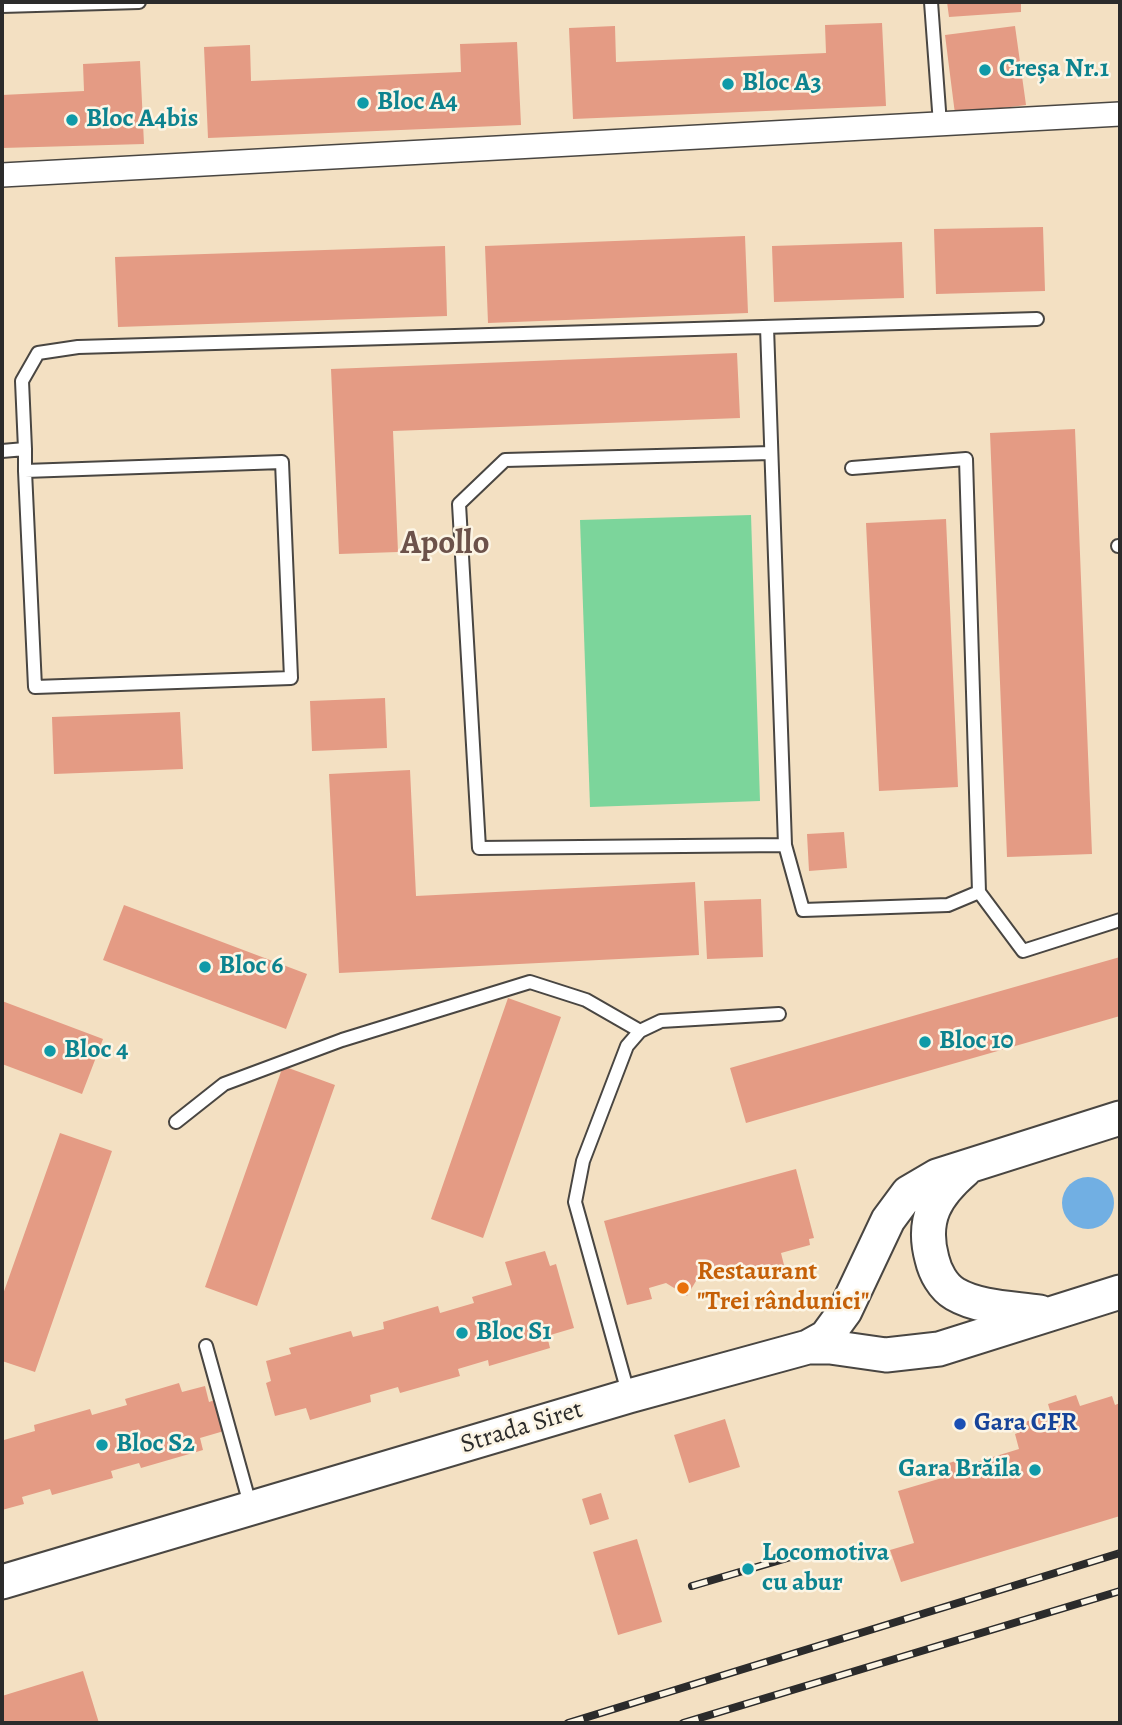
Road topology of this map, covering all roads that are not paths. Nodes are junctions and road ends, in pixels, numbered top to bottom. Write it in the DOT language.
graph roads {
  1 [pos="139,2"];
  2 [pos="931,2"];
  3 [pos="2,6"];
  4 [pos="1120,114"];
  5 [pos="940,124"];
  6 [pos="2,175"];
  7 [pos="1037,319"];
  8 [pos="767,327"];
  9 [pos="25,449"];
  10 [pos="2,451"];
  11 [pos="771,453"];
  12 [pos="852,468"];
  13 [pos="25,471"];
  14 [pos="785,845"];
  15 [pos="979,892"];
  16 [pos="1120,920"];
  17 [pos="779,1014"];
  18 [pos="640,1031"];
  19 [pos="1120,1118"];
  20 [pos="176,1122"];
  21 [pos="970,1166"];
  22 [pos="1120,1292"];
  23 [pos="1048,1314"];
  24 [pos="206,1346"];
  25 [pos="808,1347"];
  26 [pos="629,1396"];
  27 [pos="251,1508"];
  28 [pos="2,1582"];
  1 -- 3 [label="lane"];
  2 -- 5 [label="lane"];
  4 -- 5 [label="street"];
  5 -- 6 [label="street"];
  7 -- 8 [label="lane"];
  8 -- 9 [label="lane"];
  8 -- 11 [label="lane"];
  9 -- 10 [label="lane"];
  9 -- 13 [label="lane"];
  11 -- 14 [label="lane"];
  11 -- 14 [label="lane"];
  12 -- 15 [label="lane"];
  13 -- 13 [label="lane"];
  14 -- 15 [label="lane"];
  15 -- 16 [label="lane"];
  17 -- 18 [label="lane"];
  18 -- 20 [label="lane"];
  18 -- 26 [label="lane"];
  19 -- 21 [label="street"];
  21 -- 23 [label="street, Strada Siret"];
  21 -- 25 [label="street"];
  22 -- 23 [label="street, Strada Siret"];
  23 -- 25 [label="street, Strada Siret"];
  24 -- 27 [label="lane"];
  25 -- 26 [label="street, Strada Siret"];
  26 -- 27 [label="street, Strada Siret"];
  27 -- 28 [label="street, Strada Siret"];
}
